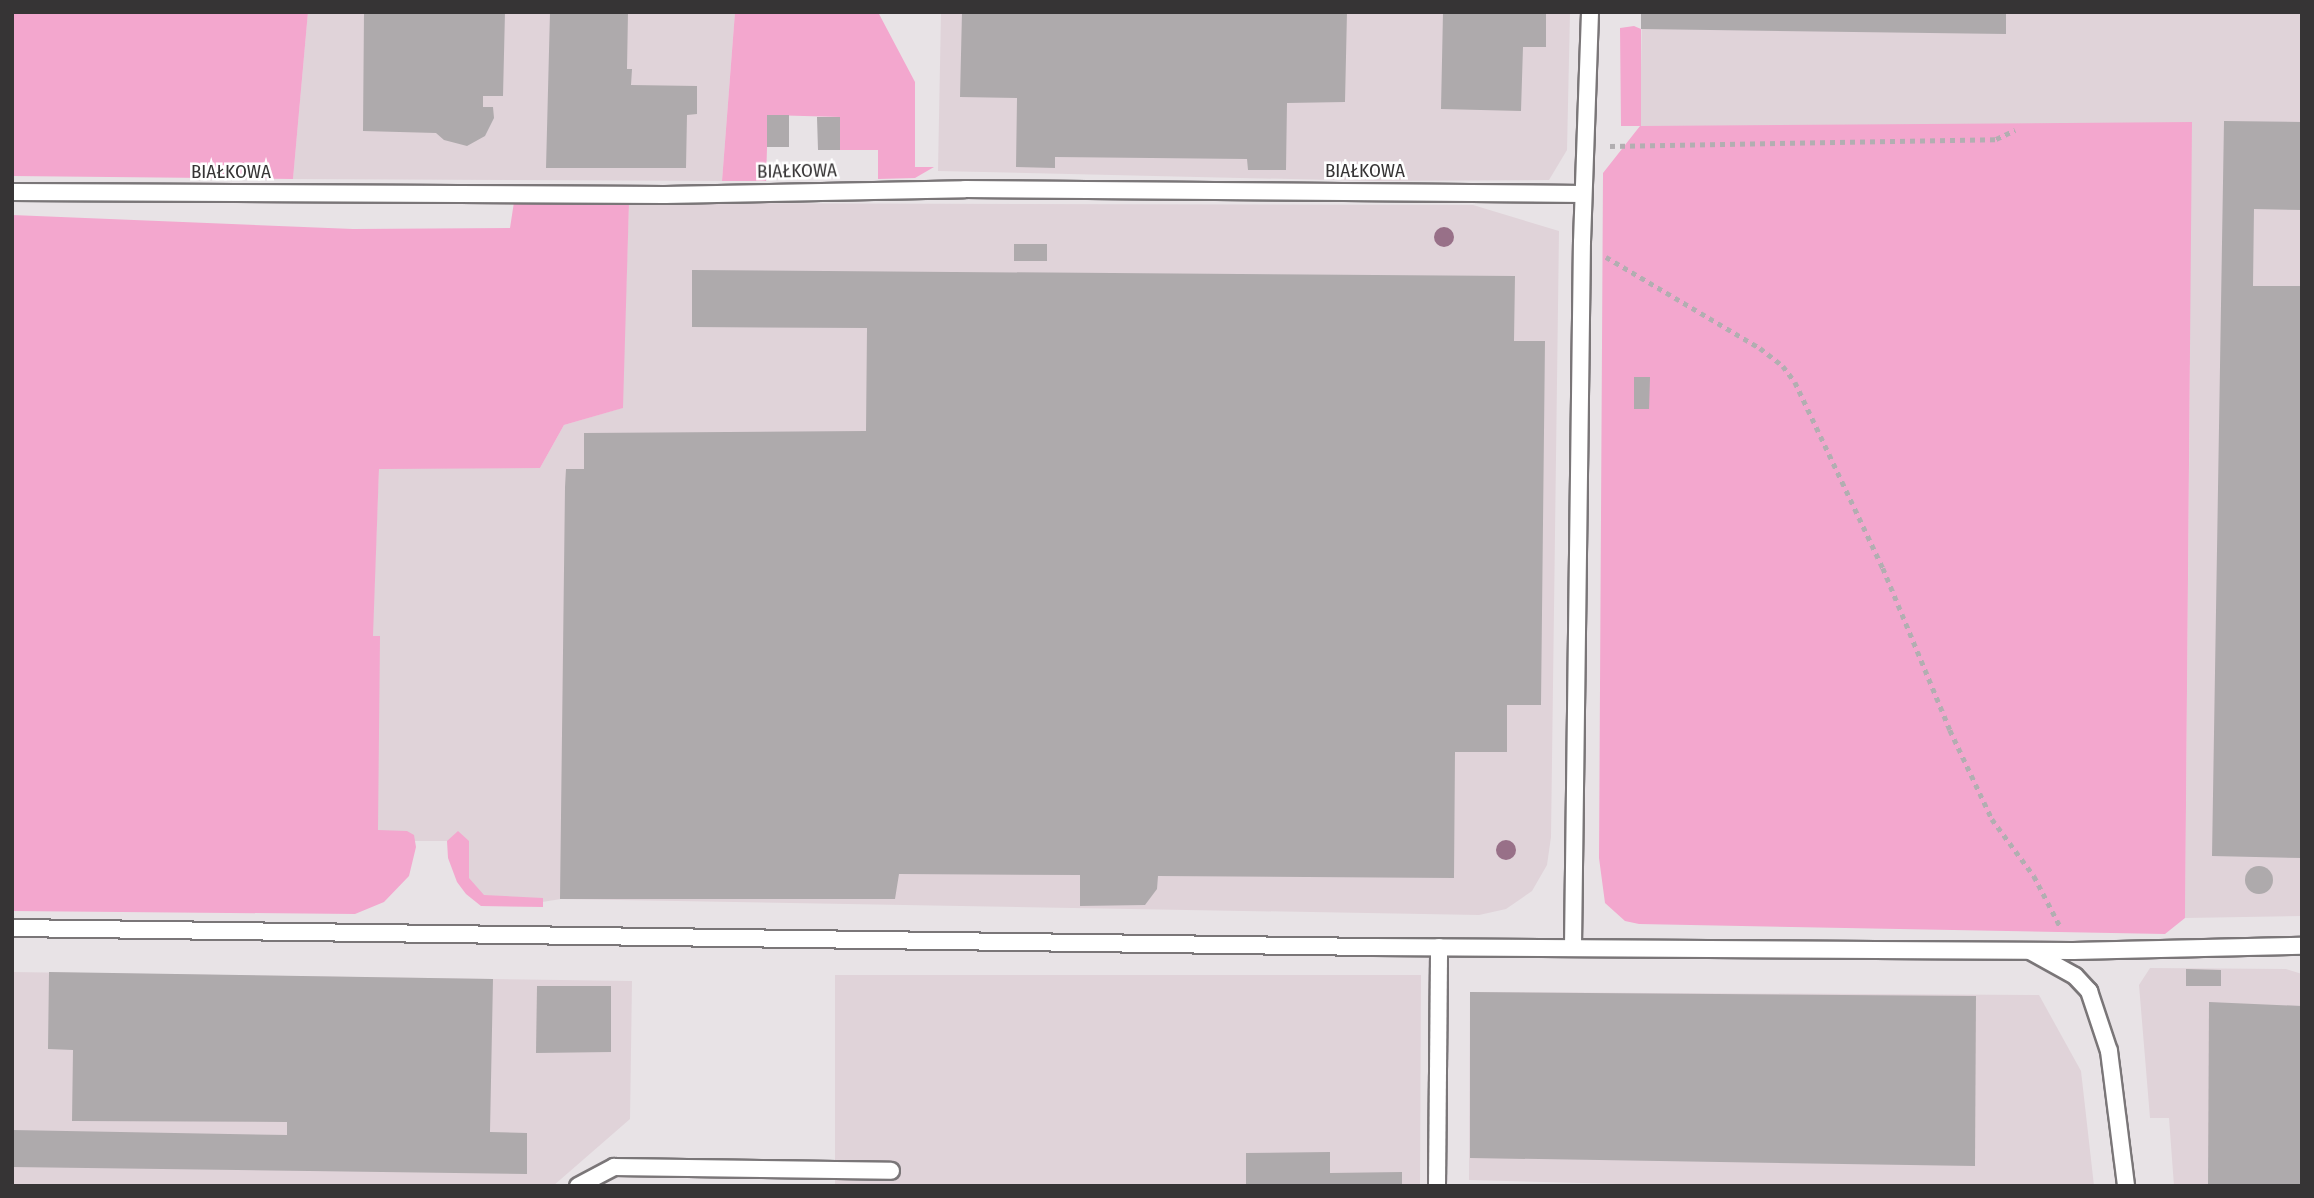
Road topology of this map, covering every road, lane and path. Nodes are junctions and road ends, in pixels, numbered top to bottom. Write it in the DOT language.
graph roads {
  1 [pos="1590,12"];
  2 [pos="2015,131"];
  3 [pos="1585,146"];
  4 [pos="12,192"];
  5 [pos="1583,194"];
  6 [pos="1583,242"];
  7 [pos="12,928"];
  8 [pos="1573,946"];
  9 [pos="2302,946"];
  10 [pos="1440,947"];
  11 [pos="2028,950"];
  12 [pos="2073,951"];
  13 [pos="891,1171"];
  14 [pos="578,1186"];
  15 [pos="1437,1186"];
  16 [pos="2126,1186"];
  1 -- 3 [label="lane"];
  2 -- 3 [label="path"];
  3 -- 5 [label="lane"];
  4 -- 5 [label="lane, BIAŁKOWA"];
  5 -- 6 [label="lane"];
  6 -- 8 [label="lane"];
  6 -- 12 [label="path"];
  7 -- 10 [label="lane"];
  8 -- 10 [label="lane"];
  8 -- 11 [label="lane"];
  9 -- 12 [label="lane"];
  10 -- 15 [label="lane"];
  11 -- 12 [label="lane"];
  11 -- 16 [label="lane"];
  13 -- 14 [label="lane"];
}
